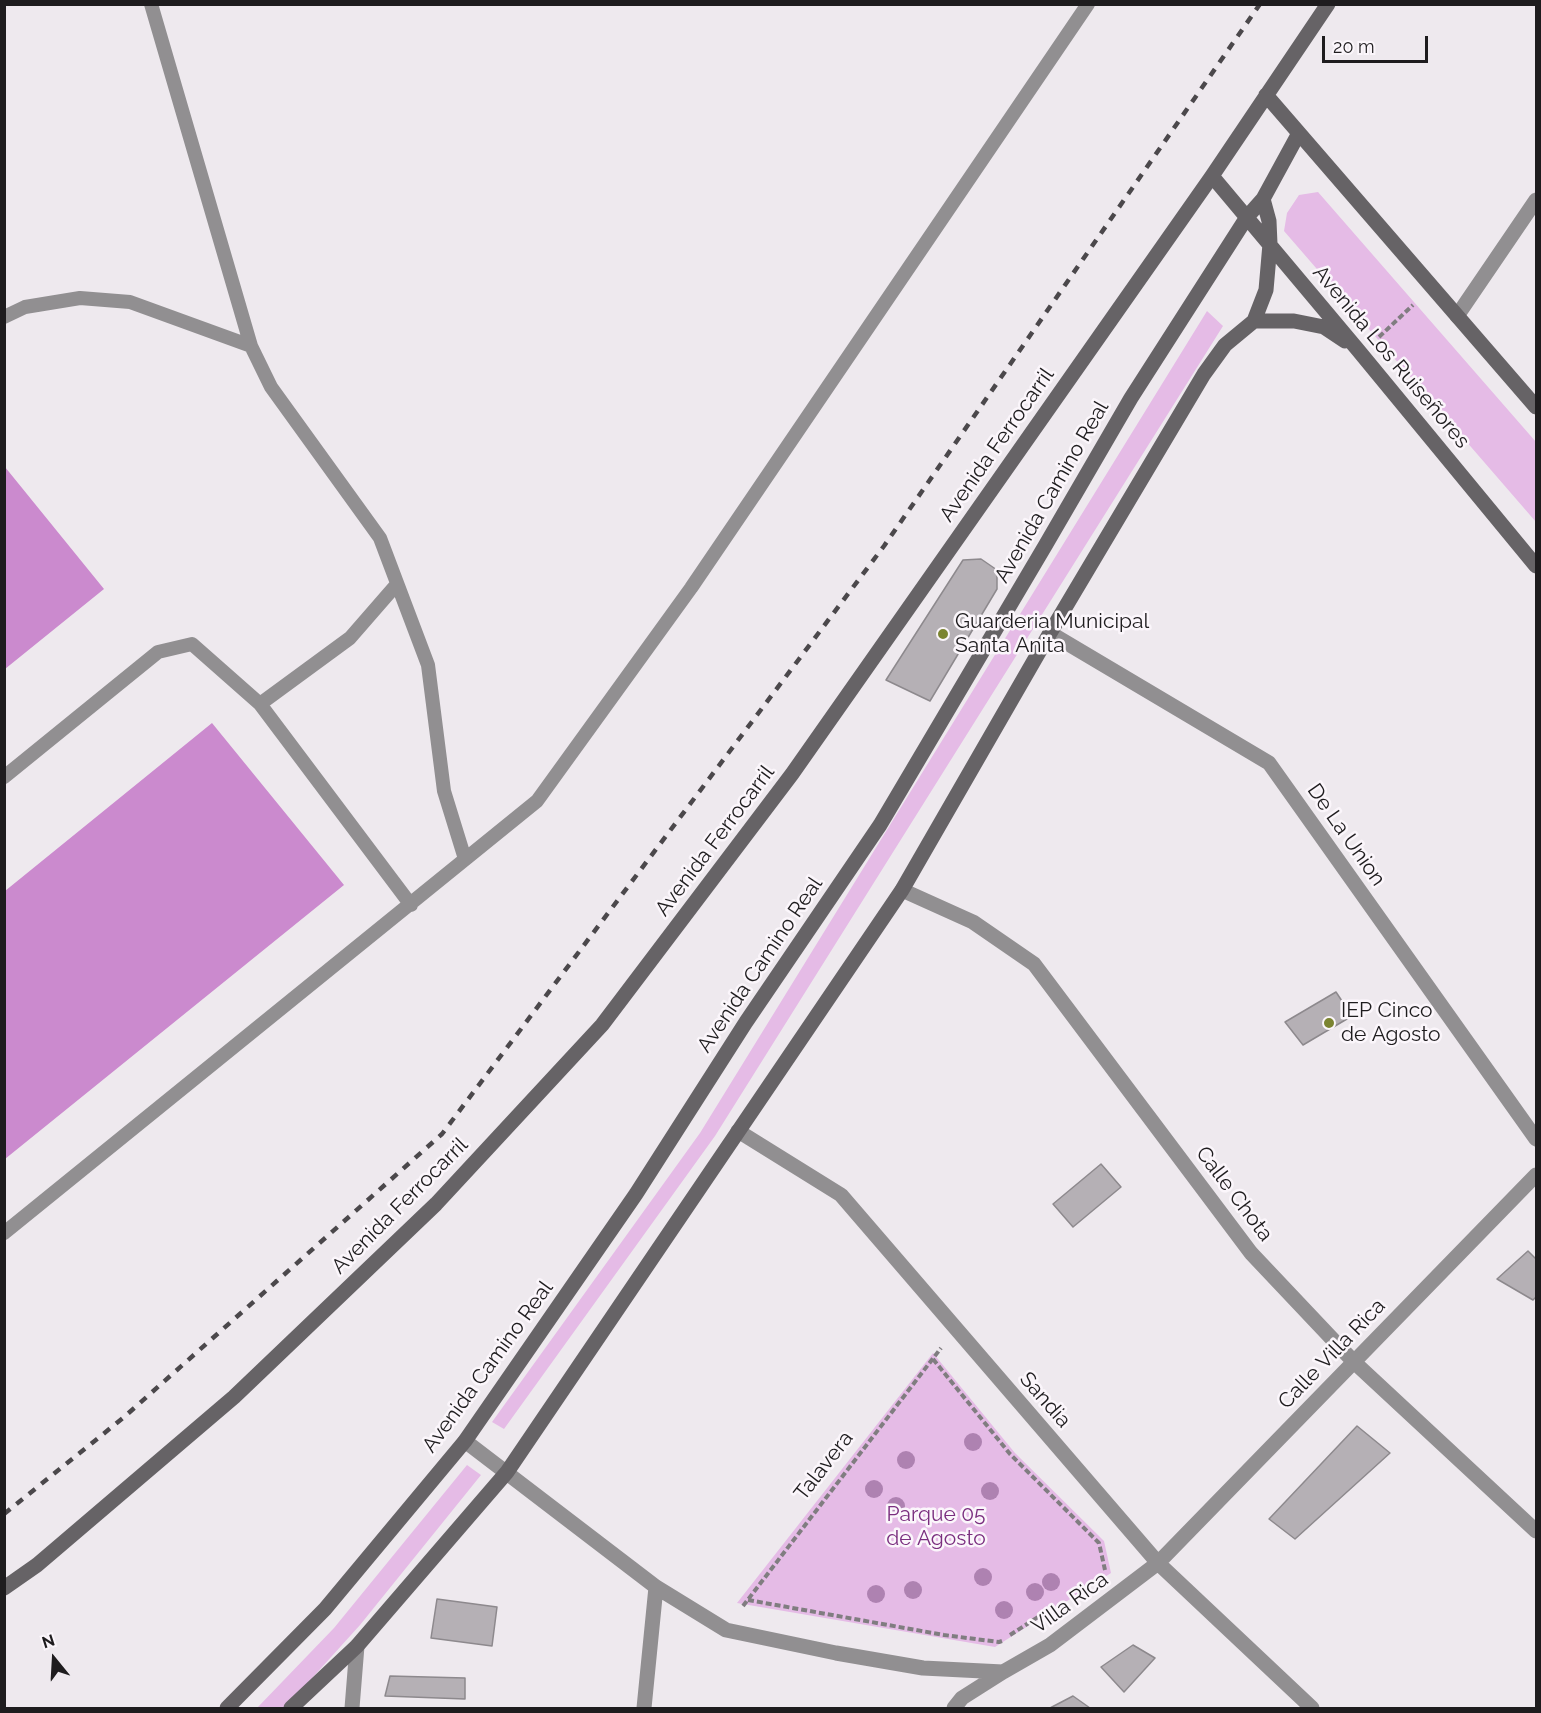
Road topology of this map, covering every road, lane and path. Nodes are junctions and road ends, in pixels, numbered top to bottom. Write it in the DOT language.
graph roads {
  1 [pos="151,4"];
  2 [pos="1088,4"];
  3 [pos="1328,4"];
  4 [pos="1266,95"];
  5 [pos="1299,133"];
  6 [pos="1212,176"];
  7 [pos="1263,199"];
  8 [pos="1536,200"];
  9 [pos="1247,217"];
  10 [pos="1270,244"];
  11 [pos="1432,287"];
  12 [pos="1457,316"];
  13 [pos="4,317"];
  14 [pos="1254,321"];
  15 [pos="251,346"];
  16 [pos="1360,352"];
  17 [pos="1536,407"];
  18 [pos="1536,566"];
  19 [pos="397,584"];
  20 [pos="1050,633"];
  21 [pos="260,704"];
  22 [pos="4,777"];
  23 [pos="465,859"];
  24 [pos="902,890"];
  25 [pos="411,905"];
  26 [pos="738,1131"];
  27 [pos="1536,1139"];
  28 [pos="1536,1175"];
  29 [pos="4,1233"];
  30 [pos="955,1328"];
  31 [pos="933,1359"];
  32 [pos="1354,1362"];
  33 [pos="465,1441"];
  34 [pos="507,1472"];
  35 [pos="1536,1531"];
  36 [pos="1158,1563"];
  37 [pos="1106,1573"];
  38 [pos="4,1587"];
  39 [pos="656,1587"];
  40 [pos="748,1600"];
  41 [pos="1057,1605"];
  42 [pos="726,1630"];
  43 [pos="357,1646"];
  44 [pos="1003,1672"];
  45 [pos="227,1708"];
  46 [pos="291,1708"];
  47 [pos="352,1708"];
  48 [pos="644,1708"];
  49 [pos="954,1708"];
  50 [pos="1311,1708"];
  1 -- 15 [label="lane"];
  2 -- 23 [label="lane"];
  3 -- 4 [label="main road, Avenida Ferrocarril"];
  4 -- 5 [label="main road"];
  4 -- 6 [label="main road, Avenida Ferrocarril"];
  5 -- 7 [label="main road, Avenida Camino Real"];
  5 -- 11 [label="main road"];
  6 -- 9 [label="main road, Avenida Los Ruiseñores"];
  6 -- 38 [label="main road, Avenida Ferrocarril"];
  7 -- 9 [label="main road, Avenida Camino Real"];
  7 -- 10 [label="main road"];
  8 -- 12 [label="street"];
  9 -- 10 [label="main road, Avenida Los Ruiseñores"];
  9 -- 33 [label="main road, Avenida Camino Real"];
  10 -- 14 [label="main road"];
  10 -- 16 [label="main road, Avenida Los Ruiseñores"];
  11 -- 12 [label="main road"];
  11 -- 16 [label="path"];
  12 -- 17 [label="main road"];
  13 -- 15 [label="lane"];
  14 -- 16 [label="main road"];
  14 -- 20 [label="main road"];
  15 -- 19 [label="lane"];
  16 -- 18 [label="main road, Avenida Los Ruiseñores"];
  19 -- 21 [label="lane"];
  19 -- 23 [label="lane"];
  20 -- 24 [label="main road"];
  20 -- 27 [label="street, De La Union"];
  21 -- 22 [label="lane"];
  21 -- 25 [label="lane"];
  23 -- 25 [label="lane"];
  24 -- 26 [label="main road"];
  24 -- 32 [label="street, Calle Chota"];
  25 -- 29 [label="lane"];
  26 -- 30 [label="street, Sandia"];
  26 -- 34 [label="main road"];
  28 -- 32 [label="street, Calle Villa Rica"];
  30 -- 31 [label="path, Talavera"];
  30 -- 36 [label="street, Sandia"];
  31 -- 37 [label="path"];
  31 -- 40 [label="path, Talavera"];
  32 -- 35 [label="street, Calle Chota"];
  32 -- 36 [label="street, Calle Villa Rica"];
  33 -- 34 [label="street"];
  33 -- 45 [label="main road, Avenida Camino Real"];
  34 -- 39 [label="street"];
  34 -- 43 [label="main road"];
  36 -- 44 [label="street, Villa Rica"];
  36 -- 50 [label="street, Sandia"];
  39 -- 42 [label="street"];
  39 -- 48 [label="street"];
  40 -- 41 [label="path"];
  40 -- 42 [label="path, Talavera"];
  42 -- 44 [label="street"];
  43 -- 46 [label="main road"];
  43 -- 47 [label="street"];
  44 -- 49 [label="street, Villa Rica"];
}
